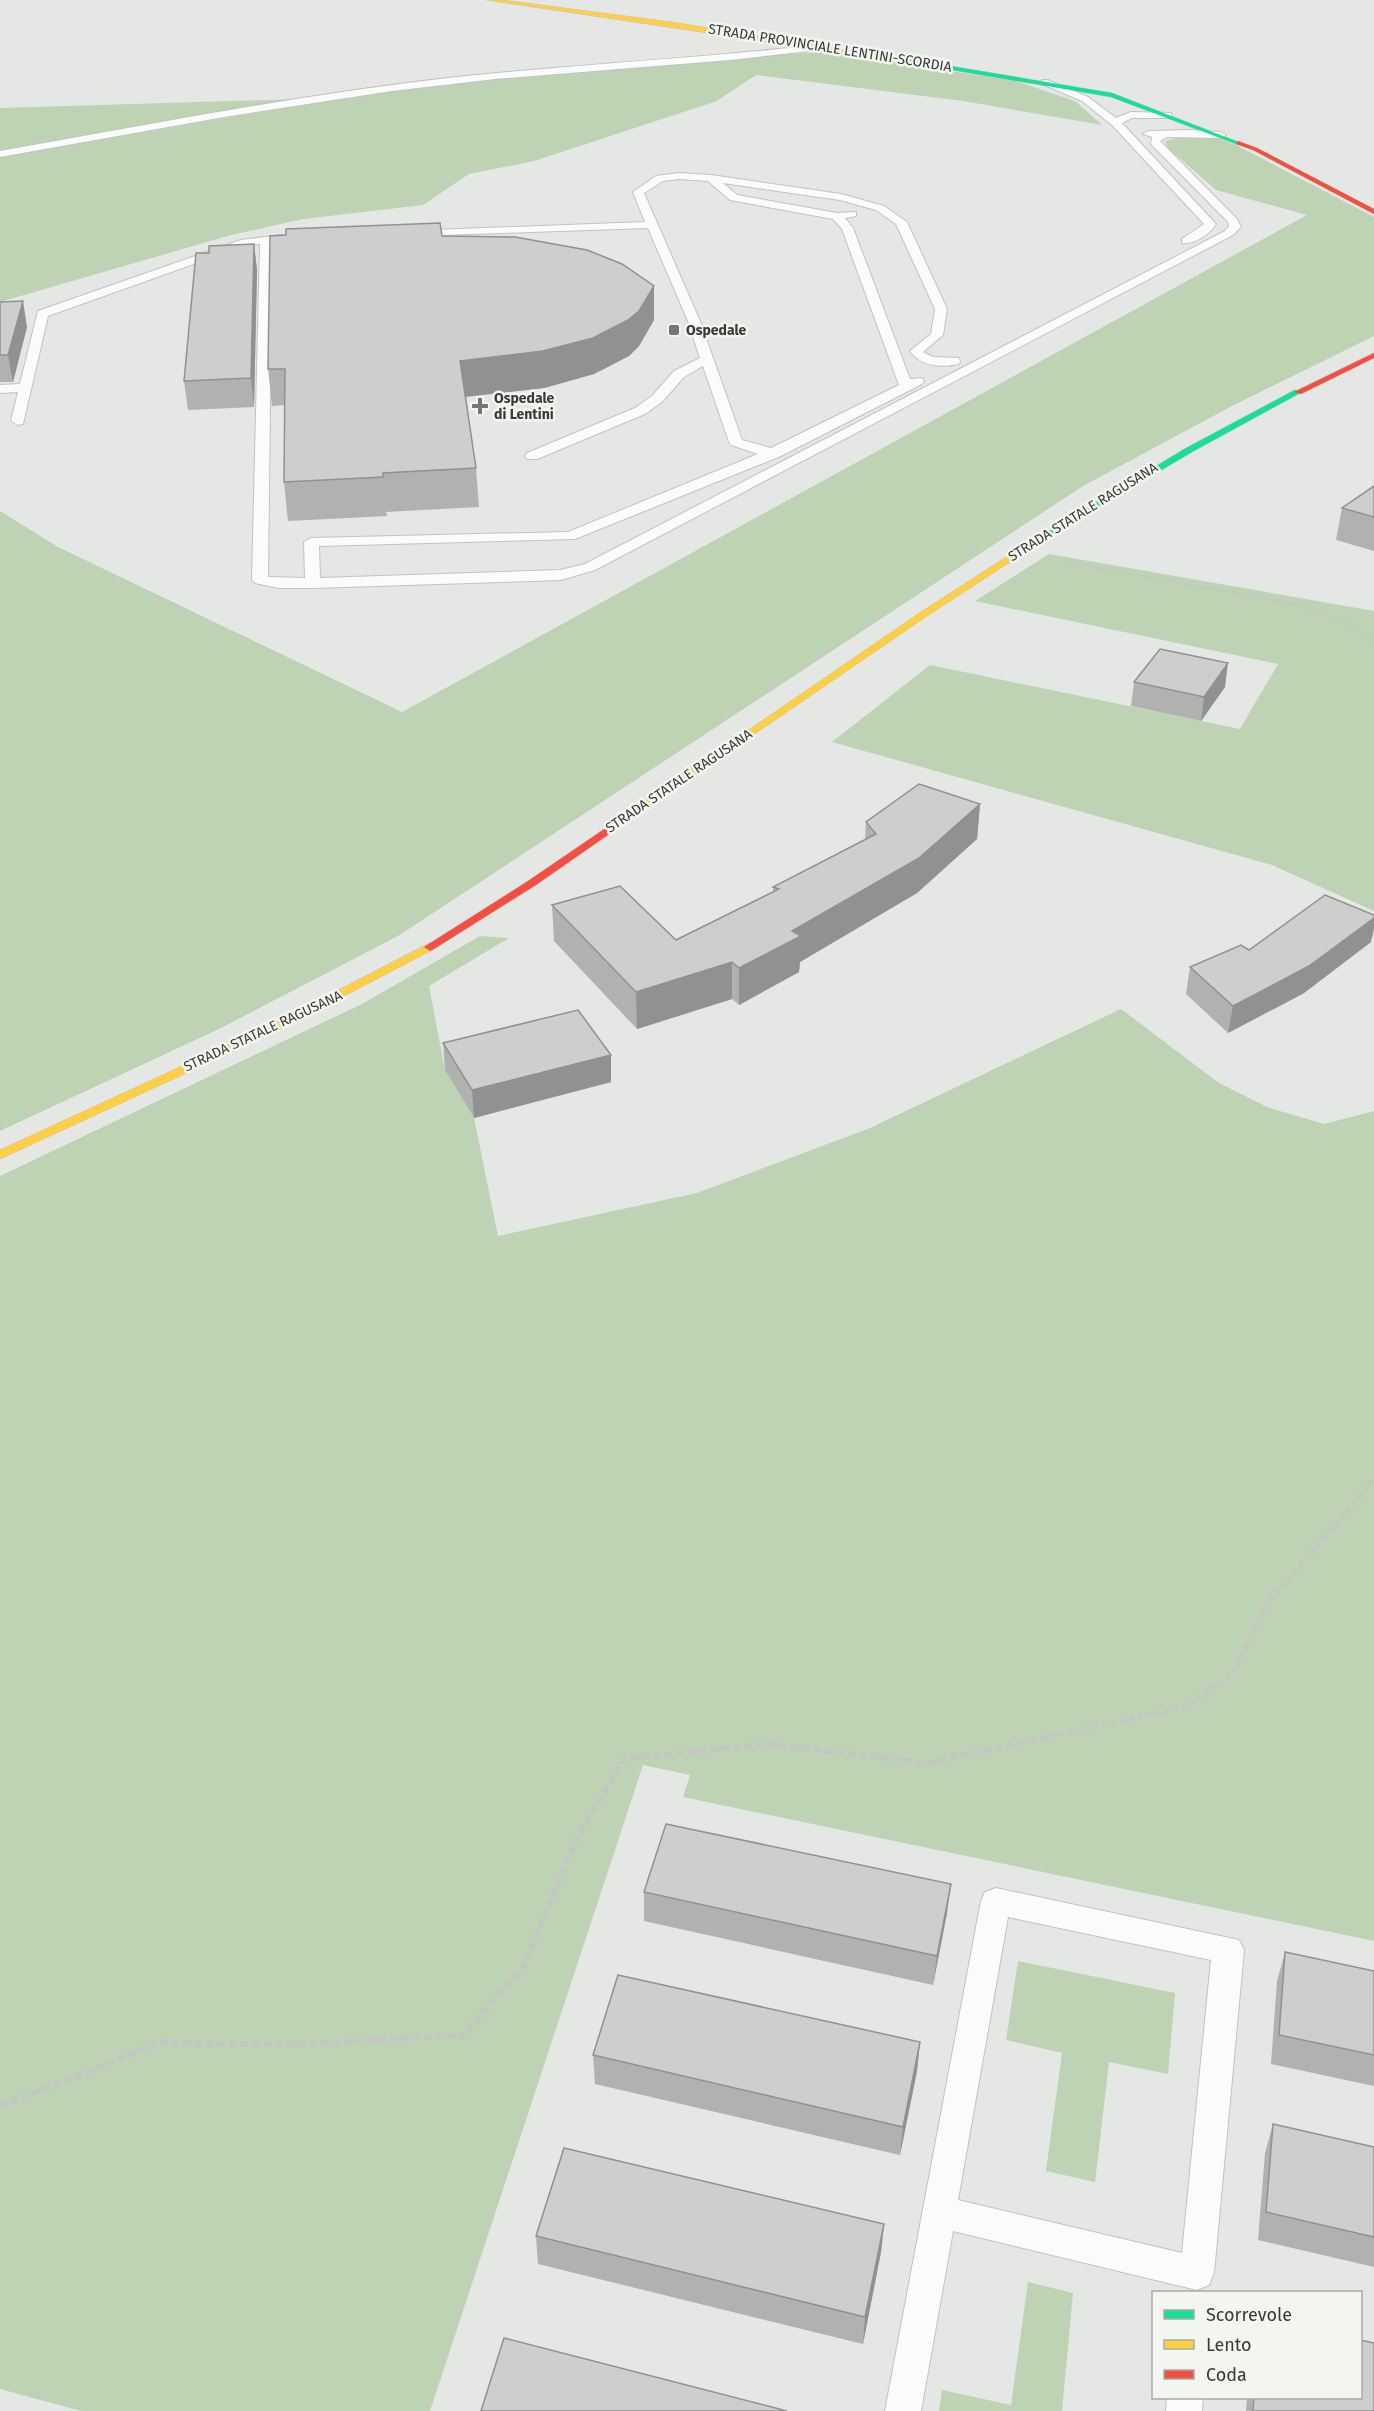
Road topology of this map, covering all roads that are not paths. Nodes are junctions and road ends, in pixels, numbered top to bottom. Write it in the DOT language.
graph roads {
  1 [pos="490,0"];
  2 [pos="824,47"];
  3 [pos="1045,82"];
  4 [pos="1167,115"];
  5 [pos="1191,125"];
  6 [pos="1120,126"];
  7 [pos="1169,134"];
  8 [pos="1221,135"];
  9 [pos="0,154"];
  10 [pos="711,178"];
  11 [pos="880,208"];
  12 [pos="1374,212"];
  13 [pos="837,216"];
  14 [pos="651,225"];
  15 [pos="395,234"];
  16 [pos="290,238"];
  17 [pos="266,239"];
  18 [pos="1176,246"];
  19 [pos="888,342"];
  20 [pos="923,345"];
  21 [pos="1374,348"];
  22 [pos="1374,355"];
  23 [pos="708,359"];
  24 [pos="1337,371"];
  25 [pos="906,386"];
  26 [pos="26,387"];
  27 [pos="0,388"];
  28 [pos="18,421"];
  29 [pos="736,442"];
  30 [pos="772,453"];
  31 [pos="808,455"];
  32 [pos="532,456"];
  33 [pos="742,465"];
  34 [pos="720,474"];
  35 [pos="748,485"];
  36 [pos="313,583"];
  37 [pos="0,1155"];
  38 [pos="939,2212"];
  39 [pos="1196,2283"];
  40 [pos="903,2411"];
  1 -- 2 [label="main road, STRADA PROVINCIALE LENTINI-SCORDIA"];
  2 -- 3 [label="main road, STRADA PROVINCIALE LENTINI-SCORDIA"];
  2 -- 9 [label="lane"];
  3 -- 4 [label="main road, STRADA PROVINCIALE LENTINI-SCORDIA"];
  3 -- 6 [label="lane"];
  4 -- 5 [label="main road, STRADA PROVINCIALE LENTINI-SCORDIA"];
  4 -- 6 [label="lane"];
  5 -- 7 [label="lane"];
  5 -- 8 [label="main road, STRADA PROVINCIALE LENTINI-SCORDIA"];
  6 -- 7 [label="lane"];
  6 -- 18 [label="lane"];
  7 -- 8 [label="lane"];
  7 -- 31 [label="lane"];
  8 -- 12 [label="main road, STRADA PROVINCIALE LENTINI-SCORDIA"];
  10 -- 11 [label="lane"];
  10 -- 13 [label="lane"];
  10 -- 14 [label="lane"];
  11 -- 13 [label="lane"];
  11 -- 20 [label="lane"];
  13 -- 19 [label="lane"];
  14 -- 15 [label="lane"];
  14 -- 23 [label="lane"];
  16 -- 17 [label="lane"];
  17 -- 26 [label="lane"];
  17 -- 36 [label="lane"];
  19 -- 20 [label="lane"];
  19 -- 25 [label="lane"];
  20 -- 25 [label="lane"];
  21 -- 24 [label="main road"];
  22 -- 24 [label="main road"];
  23 -- 29 [label="lane"];
  23 -- 32 [label="lane"];
  24 -- 37 [label="main road, STRADA STATALE RAGUSANA"];
  25 -- 30 [label="lane"];
  26 -- 27 [label="lane"];
  26 -- 28 [label="lane"];
  29 -- 30 [label="lane"];
  29 -- 33 [label="lane"];
  30 -- 31 [label="lane"];
  30 -- 33 [label="lane"];
  31 -- 35 [label="lane"];
  33 -- 34 [label="lane"];
  34 -- 35 [label="lane"];
  34 -- 36 [label="lane"];
  35 -- 36 [label="lane"];
  38 -- 39 [label="lane"];
  38 -- 39 [label="lane"];
  38 -- 40 [label="lane"];
}
